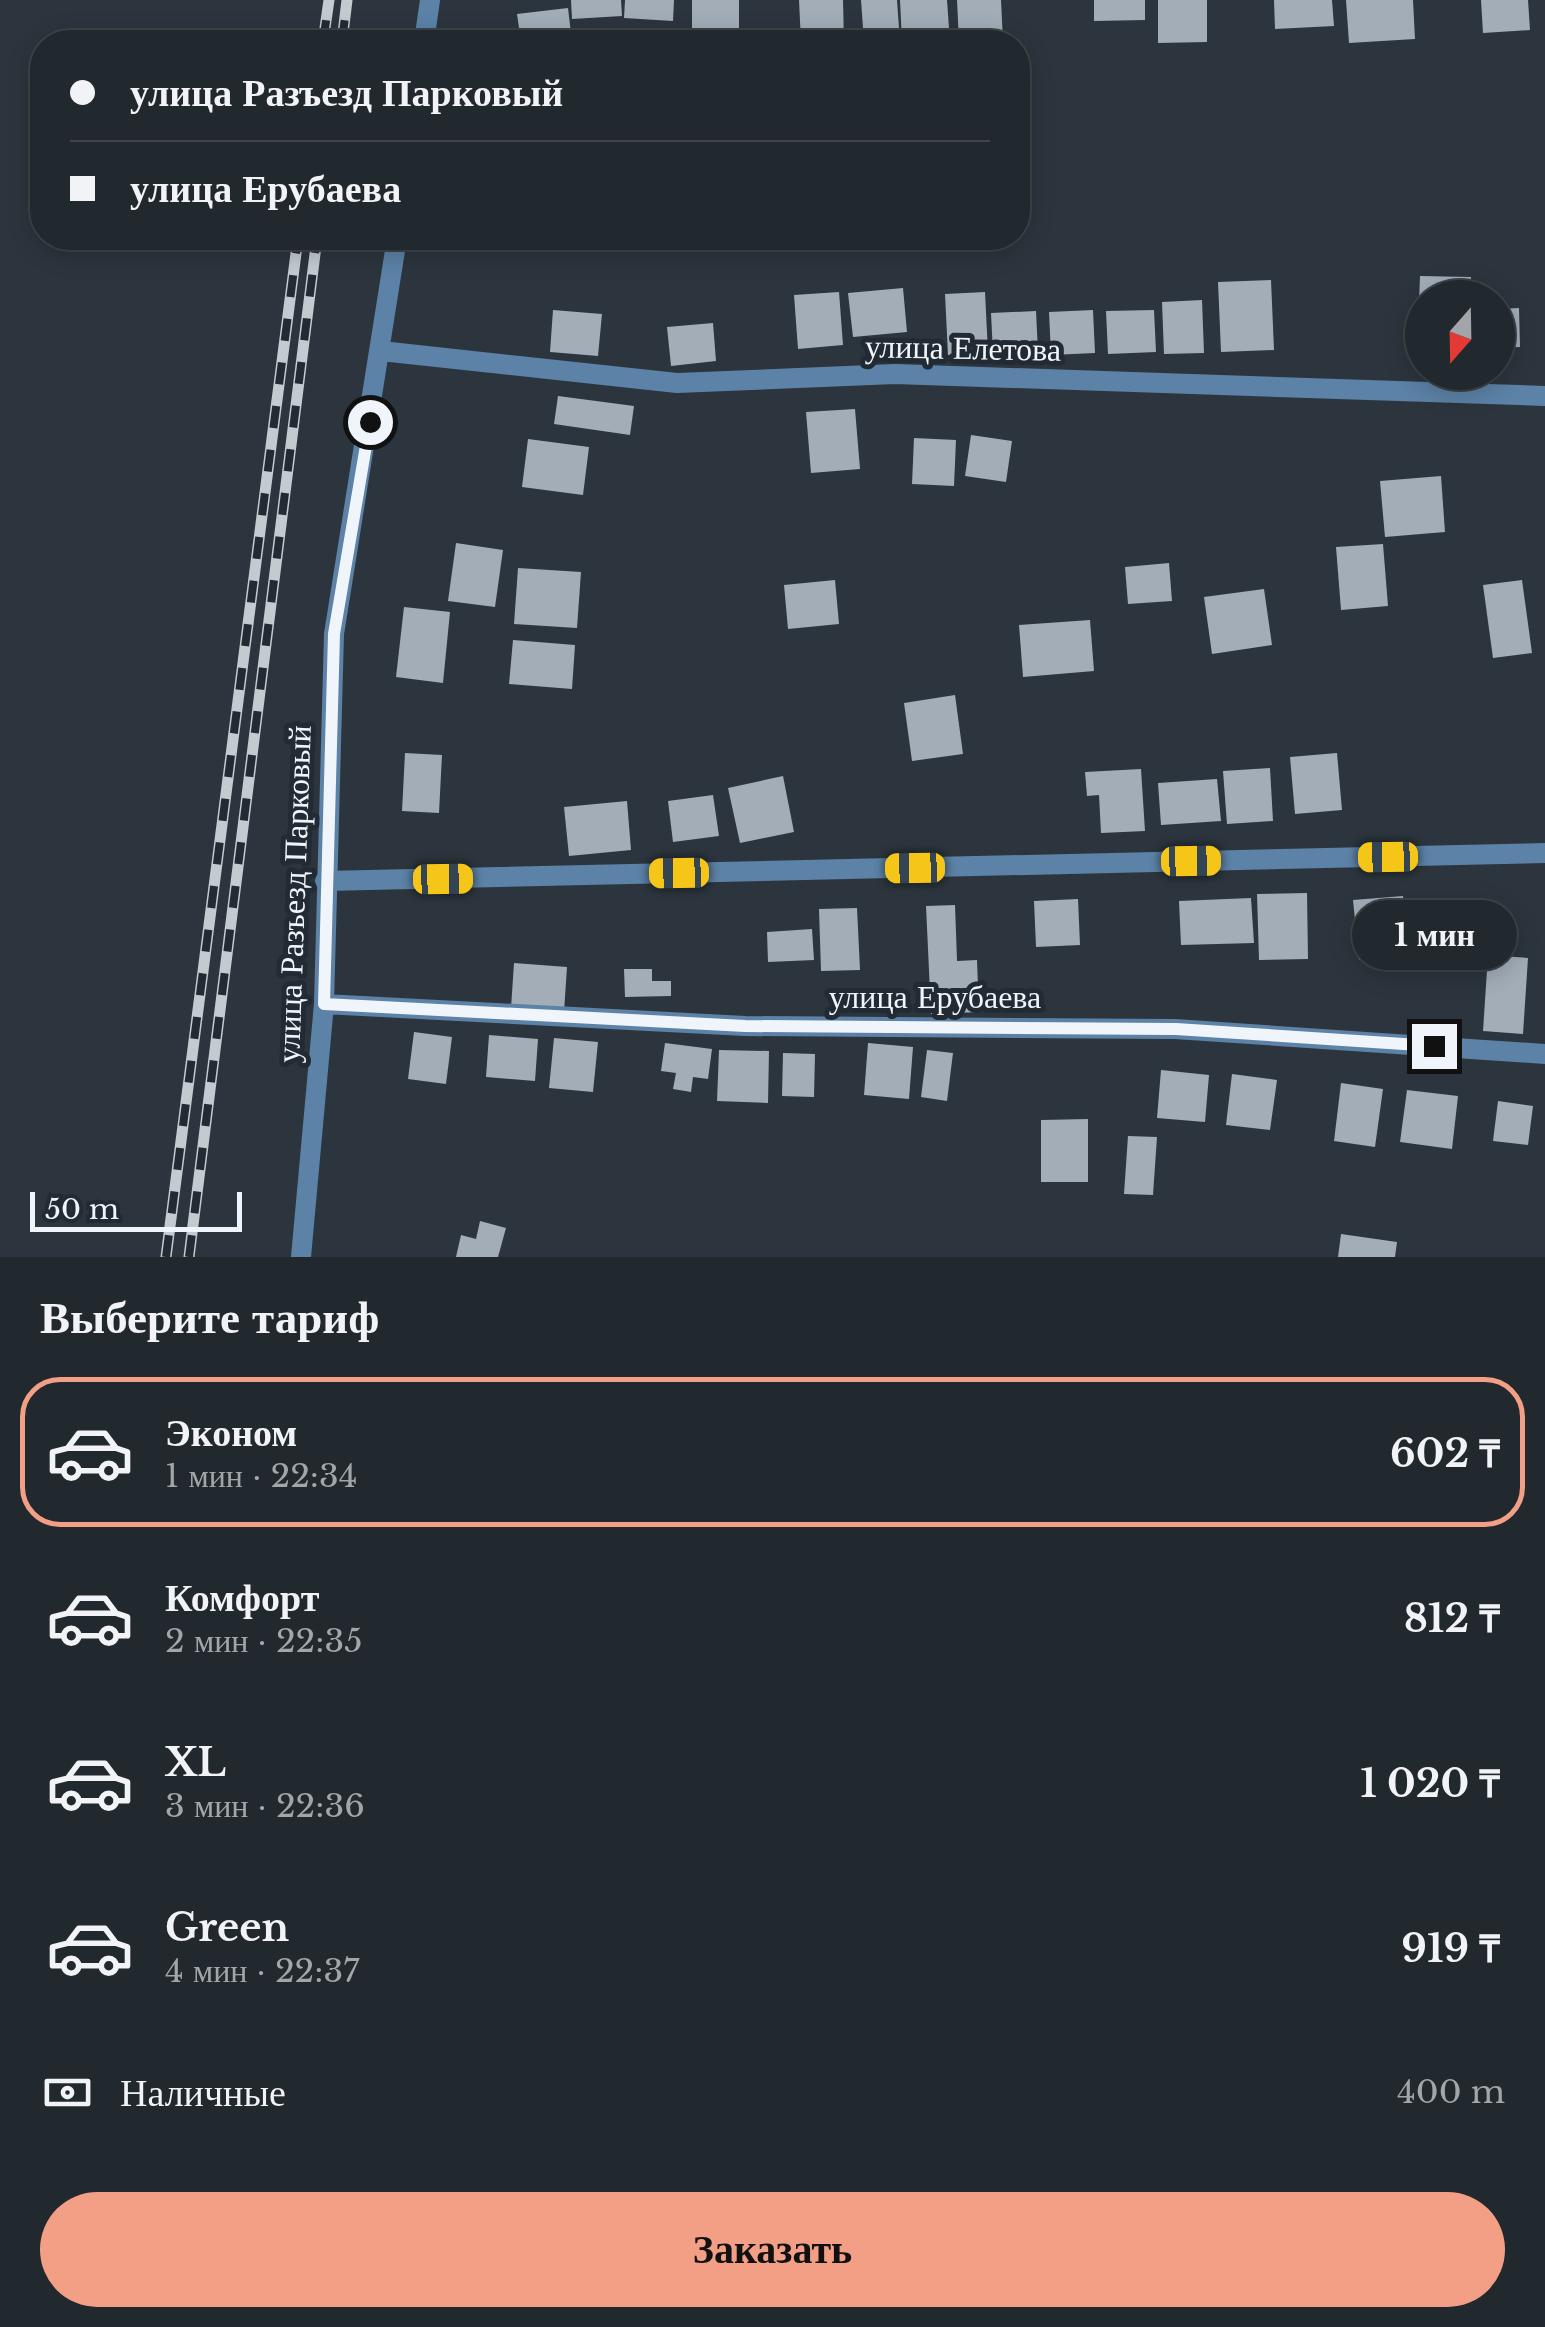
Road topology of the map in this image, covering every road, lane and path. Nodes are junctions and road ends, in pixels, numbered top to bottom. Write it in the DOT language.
graph roads {
  1 [pos="430,0"];
  2 [pos="426,30"];
  3 [pos="395,250"];
  4 [pos="382,351"];
  5 [pos="1545,396"];
  6 [pos="1545,853"];
  7 [pos="325,882"];
  8 [pos="324,1004"];
  9 [pos="1545,1054"];
  10 [pos="301,1257"];
  1 -- 2 [label="street"];
  3 -- 4 [label="street, улица Разъезд Парковый"];
  4 -- 5 [label="street, улица Елетова"];
  4 -- 7 [label="street, улица Разъезд Парковый"];
  6 -- 7 [label="street"];
  7 -- 8 [label="street, улица Разъезд Парковый"];
  8 -- 9 [label="street, улица Ерубаева"];
  8 -- 10 [label="street, улица Разъезд Парковый"];
}
